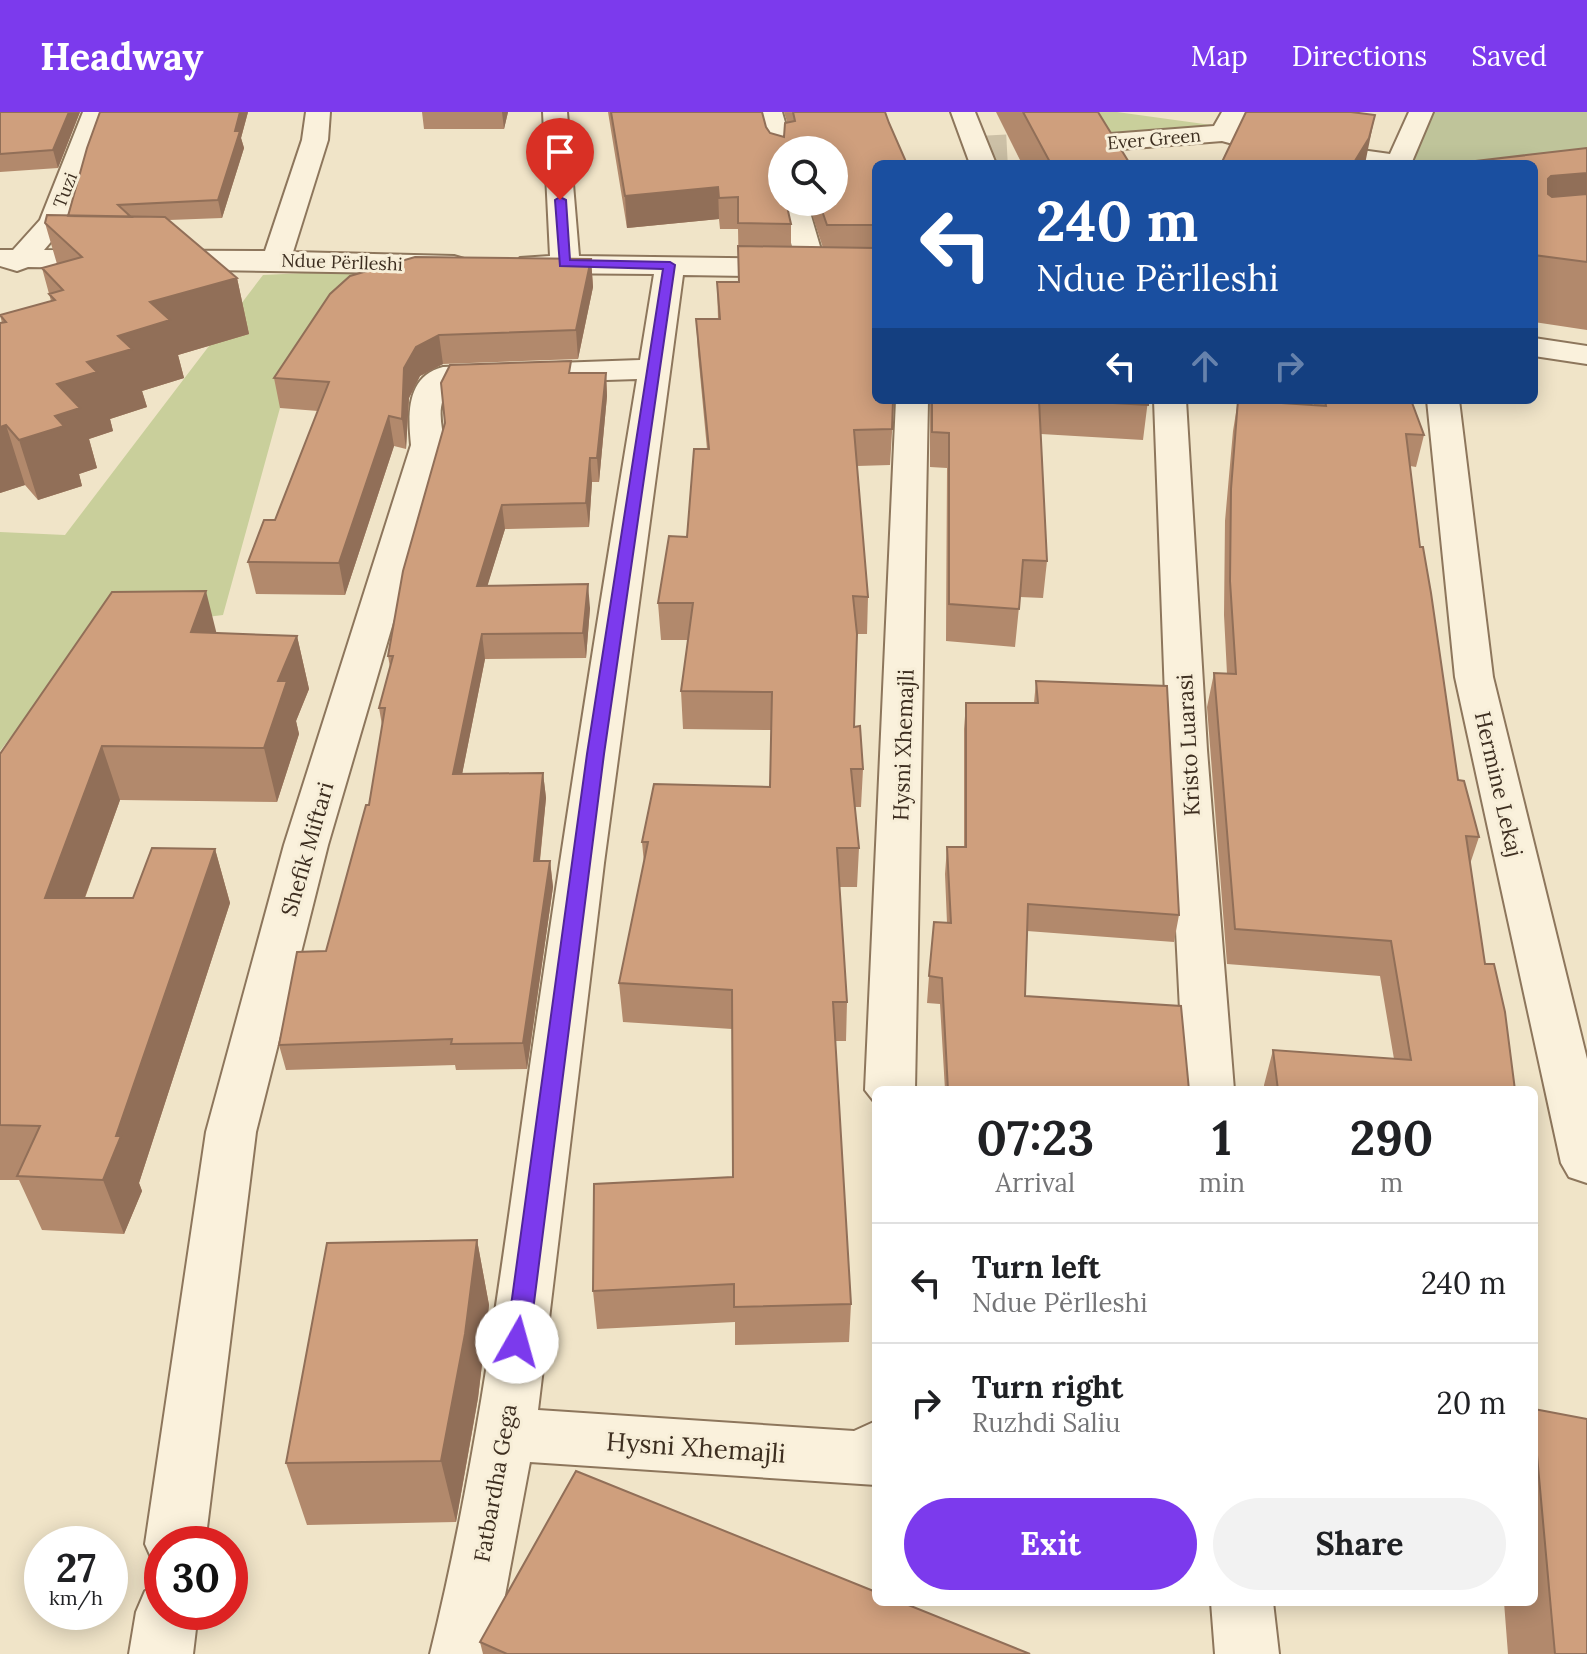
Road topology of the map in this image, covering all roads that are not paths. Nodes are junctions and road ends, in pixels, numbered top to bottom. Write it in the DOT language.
graph roads {
  1 [pos="95,112"];
  2 [pos="318,112"];
  3 [pos="555,112"];
  4 [pos="770,112"];
  5 [pos="963,112"];
  6 [pos="1421,112"];
  7 [pos="1229,123"];
  8 [pos="776,136"];
  9 [pos="1084,144"];
  10 [pos="981,160"];
  11 [pos="1372,160"];
  12 [pos="1400,160"];
  13 [pos="798,216"];
  14 [pos="10,258"];
  15 [pos="276,260"];
  16 [pos="565,264"];
  17 [pos="670,265"];
  18 [pos="811,266"];
  19 [pos="872,269"];
  20 [pos="0,287"];
  21 [pos="1538,348"];
  22 [pos="1587,355"];
  23 [pos="654,369"];
  24 [pos="912,404"];
  25 [pos="1170,404"];
  26 [pos="1443,404"];
  27 [pos="890,1086"];
  28 [pos="1209,1086"];
  29 [pos="1587,1163"];
  30 [pos="505,1434"];
  31 [pos="872,1459"];
  32 [pos="177,1526"];
  33 [pos="1242,1606"];
  34 [pos="164,1630"];
  35 [pos="161,1654"];
  36 [pos="462,1654"];
  37 [pos="1247,1654"];
  1 -- 14 [label="street, Tuzi"];
  2 -- 15 [label="street"];
  3 -- 16 [label="street"];
  4 -- 8 [label="street"];
  5 -- 10 [label="street"];
  6 -- 12 [label="street"];
  7 -- 9 [label="street, Ever Green"];
  7 -- 11 [label="street, Ever Green"];
  13 -- 18 [label="street"];
  14 -- 15 [label="street, Ndue Përlleshi"];
  14 -- 20 [label="street, Tuzi"];
  15 -- 16 [label="street, Ndue Përlleshi"];
  16 -- 17 [label="street, Ndue Përlleshi"];
  17 -- 18 [label="street, Ndue Përlleshi"];
  17 -- 23 [label="street, Fatbardha Gega"];
  18 -- 19 [label="street, Ndue Përlleshi"];
  21 -- 22 [label="street"];
  23 -- 30 [label="street, Fatbardha Gega"];
  23 -- 32 [label="street, Shefik Miftari"];
  24 -- 27 [label="street, Hysni Xhemajli"];
  25 -- 28 [label="street, Kristo Luarasi"];
  26 -- 29 [label="street, Hermine Lekaj"];
  30 -- 31 [label="street, Hysni Xhemajli"];
  30 -- 36 [label="street, Fatbardha Gega"];
  33 -- 37 [label="street"];
  34 -- 35 [label="street"];
}
